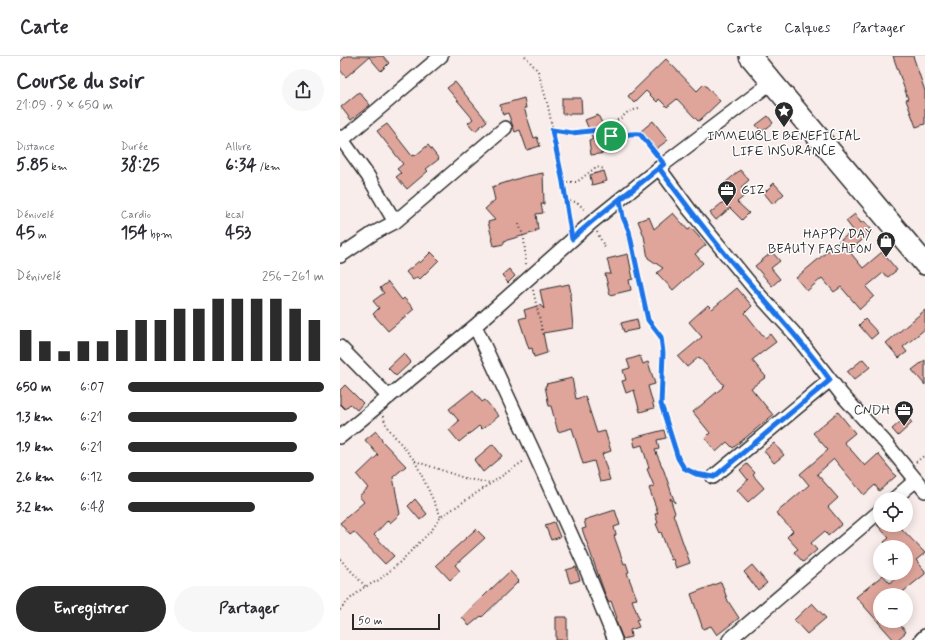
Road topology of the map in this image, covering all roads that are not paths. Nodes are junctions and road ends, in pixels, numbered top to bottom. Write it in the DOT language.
graph roads {
  1 [pos="441,56"];
  2 [pos="750,56"];
  3 [pos="772,82"];
  4 [pos="505,128"];
  5 [pos="341,139"];
  6 [pos="661,166"];
  7 [pos="395,222"];
  8 [pos="340,256"];
  9 [pos="923,258"];
  10 [pos="475,326"];
  11 [pos="340,347"];
  12 [pos="830,380"];
  13 [pos="384,402"];
  14 [pos="340,437"];
  15 [pos="714,477"];
  16 [pos="916,480"];
  17 [pos="925,491"];
  18 [pos="902,492"];
  19 [pos="873,517"];
  20 [pos="925,636"];
  21 [pos="614,640"];
  22 [pos="729,640"];
  23 [pos="921,640"];
  1 -- 5 [label="street"];
  2 -- 3 [label="highway"];
  3 -- 6 [label="street"];
  3 -- 9 [label="highway"];
  4 -- 7 [label="street"];
  5 -- 7 [label="street"];
  6 -- 10 [label="street"];
  6 -- 12 [label="street"];
  7 -- 8 [label="street"];
  10 -- 13 [label="street"];
  10 -- 21 [label="street"];
  11 -- 13 [label="street"];
  12 -- 15 [label="street"];
  12 -- 16 [label="street"];
  13 -- 14 [label="street"];
  16 -- 17 [label="street"];
  16 -- 18 [label="street"];
  19 -- 22 [label="street"];
  20 -- 23 [label="street"];
}
